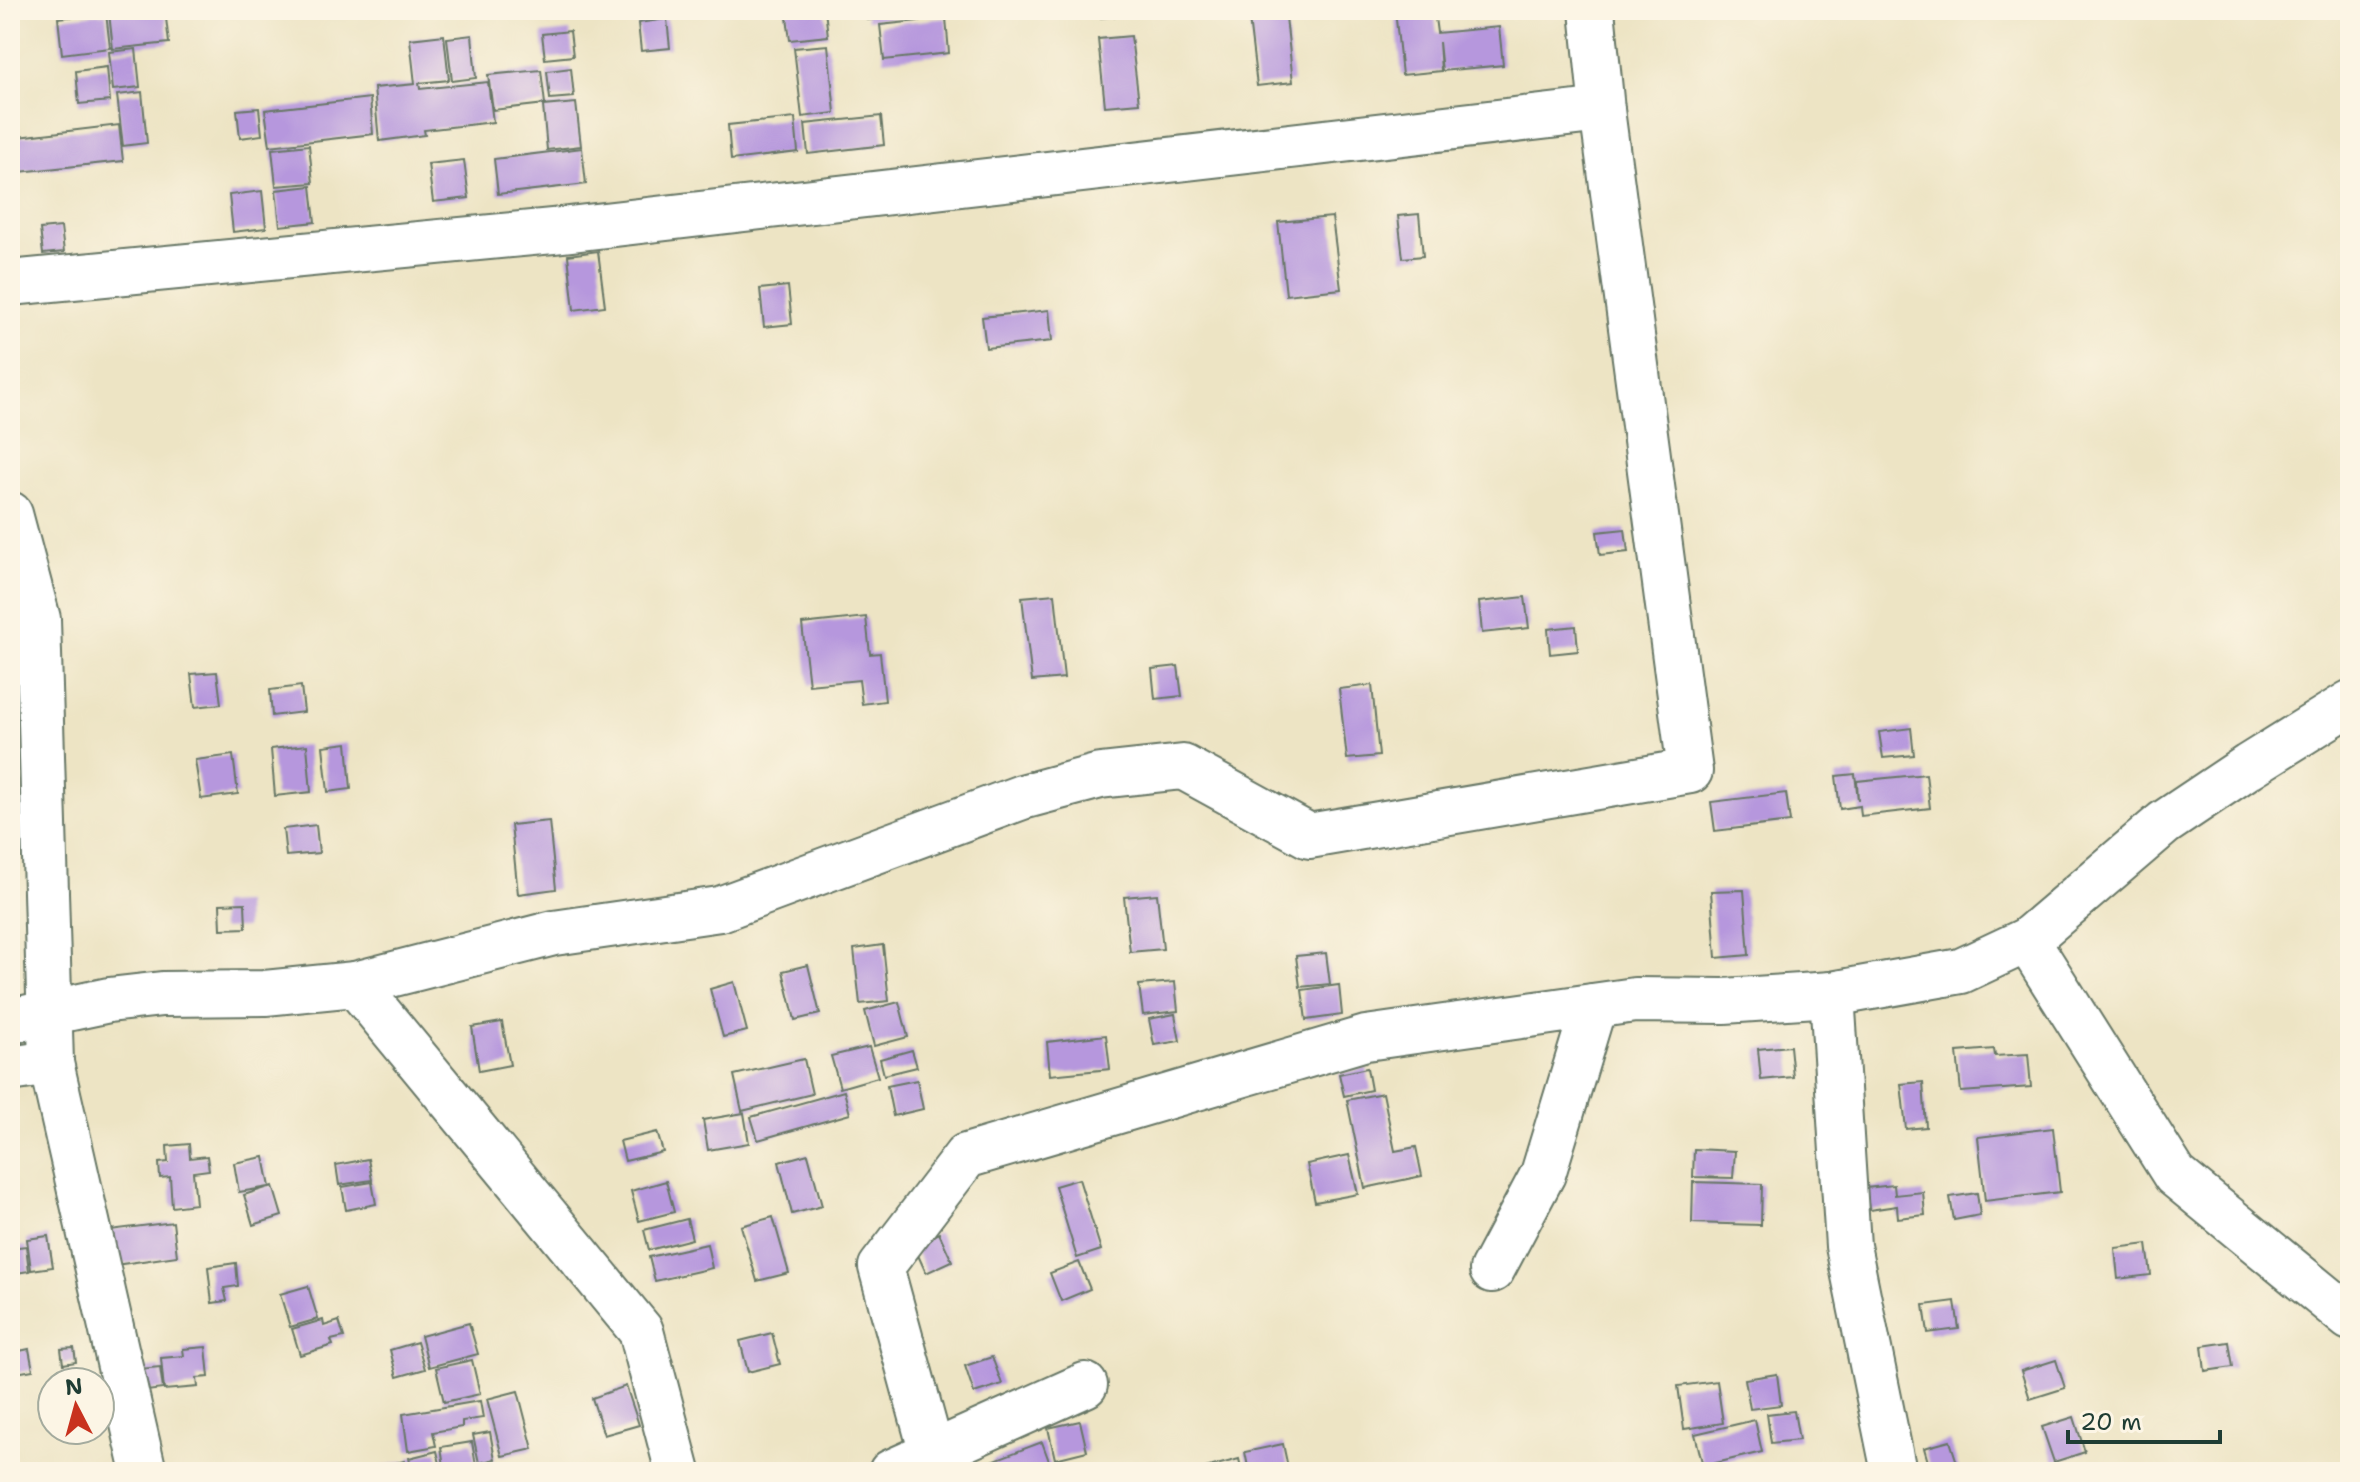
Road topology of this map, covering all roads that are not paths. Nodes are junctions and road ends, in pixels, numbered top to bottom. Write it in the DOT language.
graph roads {
  1 [pos="1592,10"];
  2 [pos="1602,110"];
  3 [pos="10,283"];
  4 [pos="10,514"];
  5 [pos="2350,703"];
  6 [pos="2027,940"];
  7 [pos="355,984"];
  8 [pos="1832,994"];
  9 [pos="1594,1006"];
  10 [pos="30,1016"];
  11 [pos="30,1066"];
  12 [pos="1492,1270"];
  13 [pos="2350,1318"];
  14 [pos="1085,1385"];
  15 [pos="935,1464"];
  16 [pos="144,1472"];
  17 [pos="678,1472"];
  18 [pos="891,1472"];
  19 [pos="1894,1472"];
  1 -- 2 [label="street"];
  2 -- 3 [label="street"];
  2 -- 7 [label="street"];
  4 -- 10 [label="street"];
  5 -- 6 [label="street"];
  6 -- 8 [label="street"];
  6 -- 13 [label="street"];
  7 -- 10 [label="street"];
  7 -- 17 [label="street"];
  8 -- 9 [label="street"];
  8 -- 19 [label="street"];
  9 -- 12 [label="street"];
  9 -- 15 [label="street"];
  10 -- 11 [label="street"];
  11 -- 16 [label="street"];
  14 -- 15 [label="street"];
  15 -- 18 [label="street"];
}
